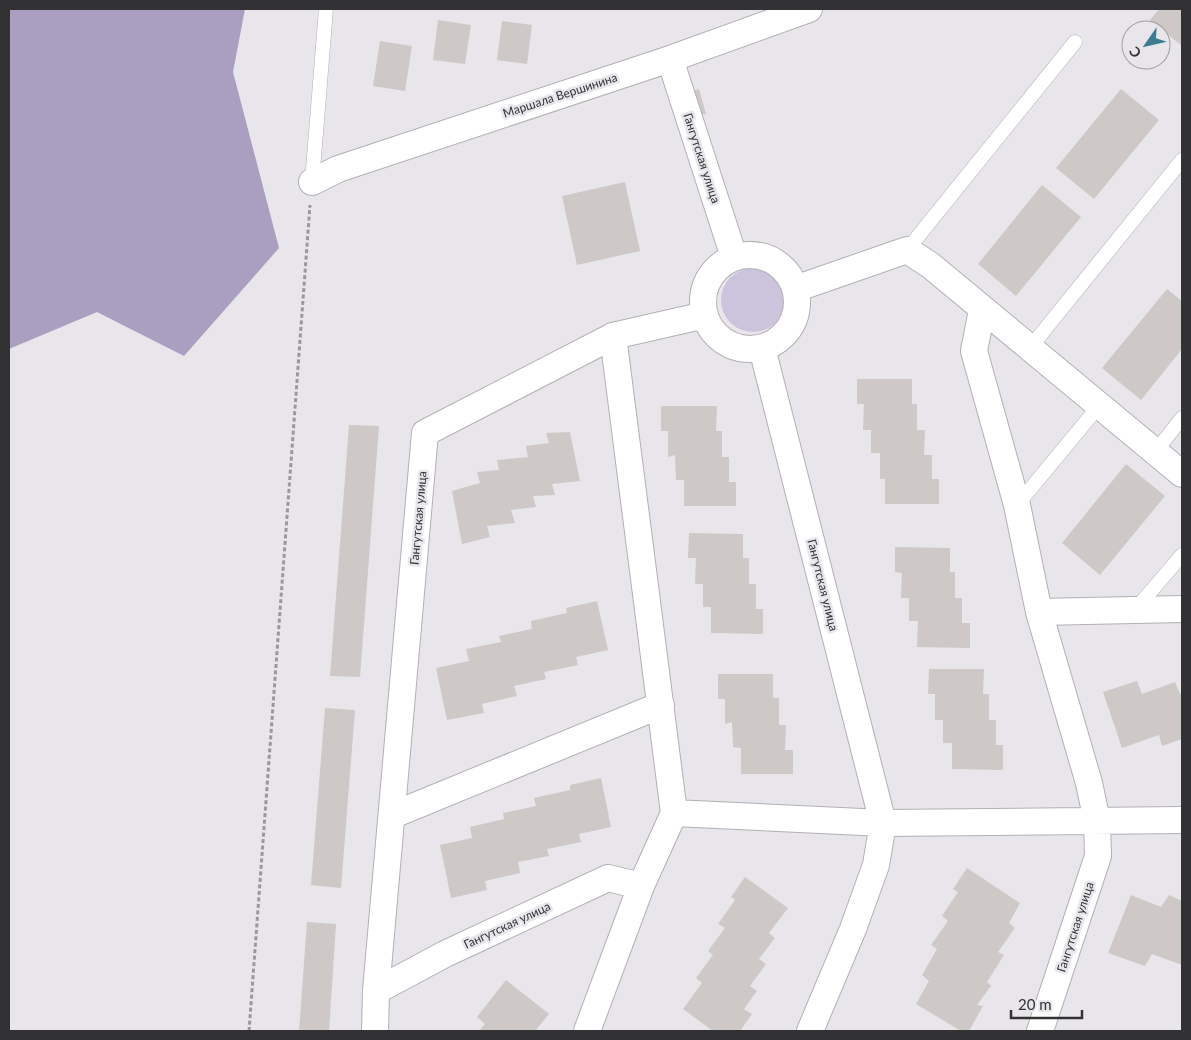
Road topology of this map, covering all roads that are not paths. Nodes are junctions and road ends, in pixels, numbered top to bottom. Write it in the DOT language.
graph roads {
  1 [pos="326,9"];
  2 [pos="809,9"];
  3 [pos="751,20"];
  4 [pos="1075,42"];
  5 [pos="670,59"];
  6 [pos="1182,160"];
  7 [pos="312,182"];
  8 [pos="907,250"];
  9 [pos="734,257"];
  10 [pos="795,289"];
  11 [pos="982,310"];
  12 [pos="705,315"];
  13 [pos="613,336"];
  14 [pos="762,348"];
  15 [pos="1030,349"];
  16 [pos="1099,406"];
  17 [pos="1182,418"];
  18 [pos="1155,452"];
  19 [pos="1182,474"];
  20 [pos="1017,505"];
  21 [pos="1182,555"];
  22 [pos="1182,609"];
  23 [pos="1135,610"];
  24 [pos="1039,612"];
  25 [pos="661,705"];
  26 [pos="674,813"];
  27 [pos="393,815"];
  28 [pos="1182,820"];
  29 [pos="1097,821"];
  30 [pos="883,823"];
  31 [pos="641,886"];
  32 [pos="376,991"];
  33 [pos="376,1031"];
  34 [pos="587,1031"];
  35 [pos="810,1031"];
  36 [pos="1040,1031"];
  1 -- 7 [label="lane"];
  2 -- 3 [label="street, Маршала Вершинина"];
  3 -- 5 [label="street, Маршала Вершинина"];
  4 -- 8 [label="lane"];
  5 -- 7 [label="street, Маршала Вершинина"];
  5 -- 9 [label="street, Гангутская улица"];
  6 -- 15 [label="lane"];
  8 -- 10 [label="street"];
  8 -- 11 [label="street"];
  9 -- 10 [label="street"];
  9 -- 12 [label="street"];
  10 -- 14 [label="street"];
  11 -- 15 [label="street"];
  11 -- 20 [label="street, Гангутская улица"];
  12 -- 13 [label="street, Гангутская улица"];
  12 -- 14 [label="street"];
  13 -- 25 [label="street"];
  13 -- 27 [label="street, Гангутская улица"];
  14 -- 30 [label="street, Гангутская улица"];
  15 -- 16 [label="street"];
  16 -- 18 [label="street"];
  16 -- 20 [label="lane"];
  17 -- 18 [label="lane"];
  18 -- 19 [label="street"];
  20 -- 24 [label="street, Гангутская улица"];
  21 -- 23 [label="lane"];
  22 -- 23 [label="street"];
  23 -- 24 [label="street"];
  24 -- 29 [label="street, Гангутская улица"];
  25 -- 26 [label="street"];
  25 -- 27 [label="street"];
  26 -- 30 [label="street"];
  26 -- 31 [label="street"];
  27 -- 32 [label="street, Гангутская улица"];
  28 -- 29 [label="street"];
  29 -- 30 [label="street"];
  29 -- 36 [label="street, Гангутская улица"];
  30 -- 35 [label="street, Гангутская улица"];
  31 -- 32 [label="street, Гангутская улица"];
  31 -- 34 [label="street"];
  32 -- 33 [label="street, Гангутская улица"];
}
